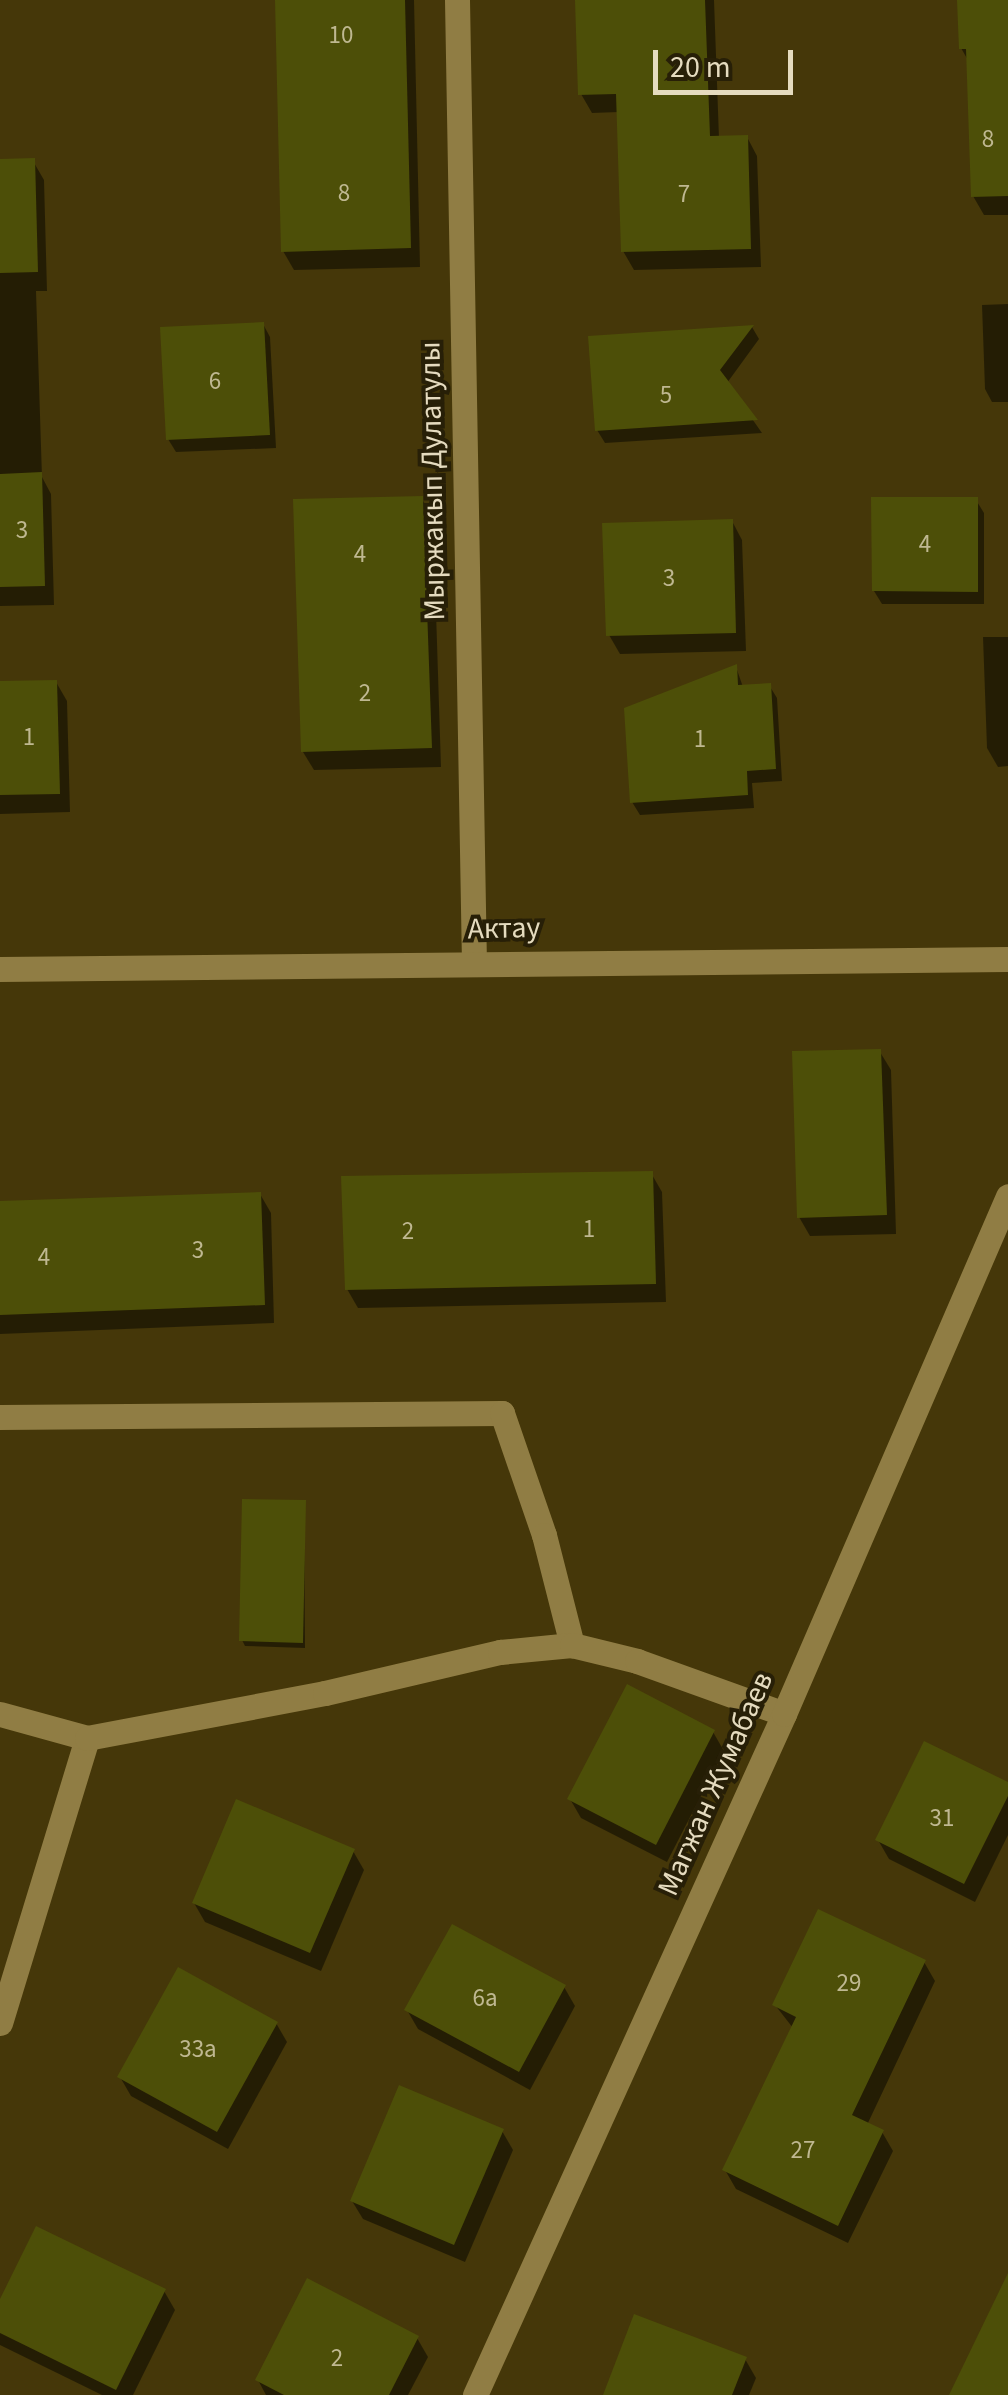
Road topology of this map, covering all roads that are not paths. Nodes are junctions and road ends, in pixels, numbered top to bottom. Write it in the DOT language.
graph roads {
  1 [pos="456,0"];
  2 [pos="1008,959"];
  3 [pos="474,961"];
  4 [pos="0,969"];
  5 [pos="1008,1196"];
  6 [pos="0,1417"];
  7 [pos="572,1645"];
  8 [pos="0,1714"];
  9 [pos="784,1714"];
  10 [pos="87,1738"];
  11 [pos="0,2023"];
  12 [pos="475,2395"];
  1 -- 3 [label="street, Мыржакып Дулатулы"];
  2 -- 3 [label="street, Актау"];
  3 -- 4 [label="street, Актау"];
  5 -- 9 [label="street, Магжан Жумабаев"];
  6 -- 7 [label="street"];
  7 -- 9 [label="street"];
  7 -- 10 [label="street"];
  8 -- 10 [label="street"];
  9 -- 12 [label="street, Магжан Жумабаев"];
  10 -- 11 [label="street"];
}
